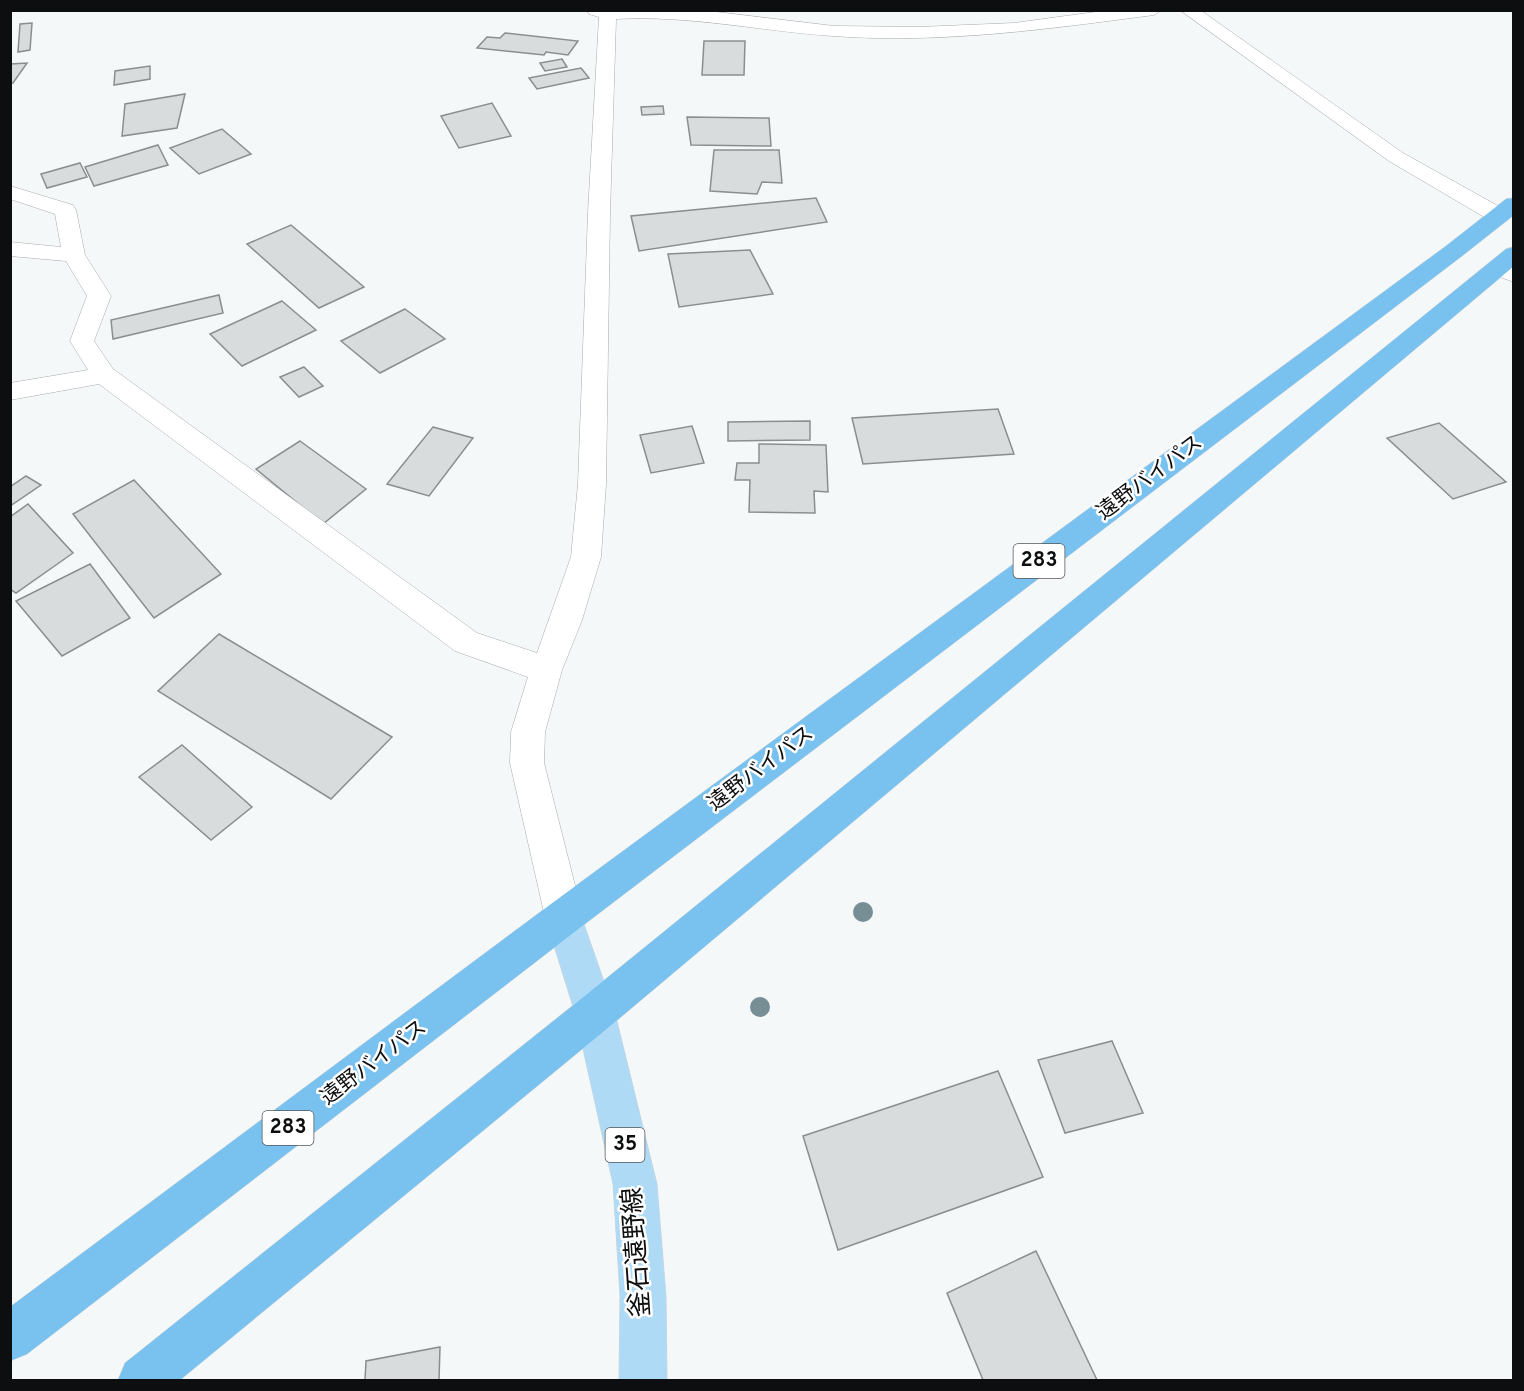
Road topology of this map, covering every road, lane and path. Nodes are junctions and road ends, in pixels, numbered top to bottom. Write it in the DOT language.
graph roads {
  1 [pos="1154,10"];
  2 [pos="1188,10"];
  3 [pos="604,12"];
  4 [pos="10,192"];
  5 [pos="1506,210"];
  6 [pos="10,249"];
  7 [pos="74,255"];
  8 [pos="1508,266"];
  9 [pos="104,375"];
  10 [pos="10,392"];
  11 [pos="546,670"];
  12 [pos="564,916"];
  13 [pos="595,1013"];
  14 [pos="10,1337"];
  15 [pos="142,1380"];
  16 [pos="643,1380"];
  1 -- 3 [label="street"];
  2 -- 5 [label="street"];
  3 -- 11 [label="street"];
  4 -- 7 [label="street"];
  5 -- 12 [label="highway, 遠野バイパス / 283"];
  6 -- 7 [label="street"];
  7 -- 9 [label="street"];
  8 -- 13 [label="highway"];
  9 -- 10 [label="street"];
  9 -- 11 [label="street"];
  11 -- 12 [label="street"];
  12 -- 13 [label="main road, 釜石遠野線 / 35"];
  12 -- 14 [label="highway, 遠野バイパス / 283"];
  13 -- 15 [label="highway"];
  13 -- 16 [label="main road, 釜石遠野線 / 35"];
}
